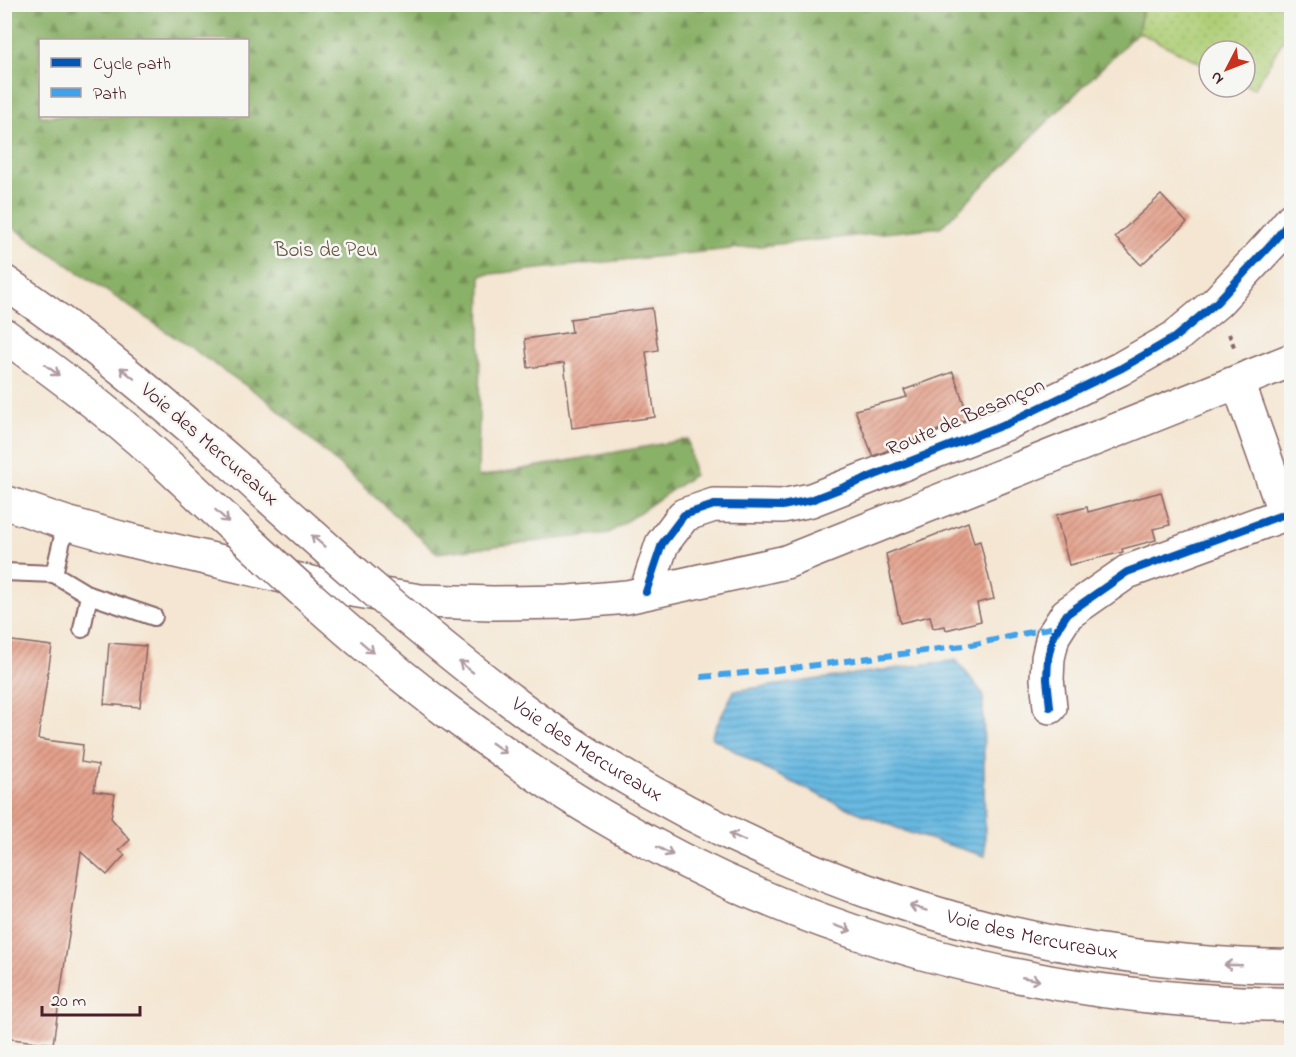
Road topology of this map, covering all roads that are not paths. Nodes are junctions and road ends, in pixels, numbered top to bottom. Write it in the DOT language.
graph roads {
  1 [pos="1292,219"];
  2 [pos="4,282"];
  3 [pos="4,335"];
  4 [pos="1292,360"];
  5 [pos="1237,367"];
  6 [pos="4,502"];
  7 [pos="1288,513"];
  8 [pos="66,524"];
  9 [pos="4,572"];
  10 [pos="54,574"];
  11 [pos="646,592"];
  12 [pos="89,595"];
  13 [pos="154,617"];
  14 [pos="82,629"];
  15 [pos="1050,707"];
  16 [pos="1292,966"];
  17 [pos="1292,1004"];
  1 -- 11 [label="main road, Route de Besançon"];
  16 -- 2 [label="main road, Voie des Mercureaux, one-way, bridge"];
  3 -- 17 [label="main road, Voie des Mercureaux, one-way, bridge"];
  4 -- 5 [label="main road"];
  5 -- 7 [label="main road"];
  5 -- 11 [label="main road"];
  6 -- 8 [label="main road"];
  7 -- 15 [label="main road"];
  8 -- 10 [label="lane"];
  8 -- 11 [label="main road"];
  9 -- 10 [label="lane"];
  10 -- 12 [label="lane"];
  12 -- 13 [label="lane"];
  12 -- 14 [label="lane"];
}
